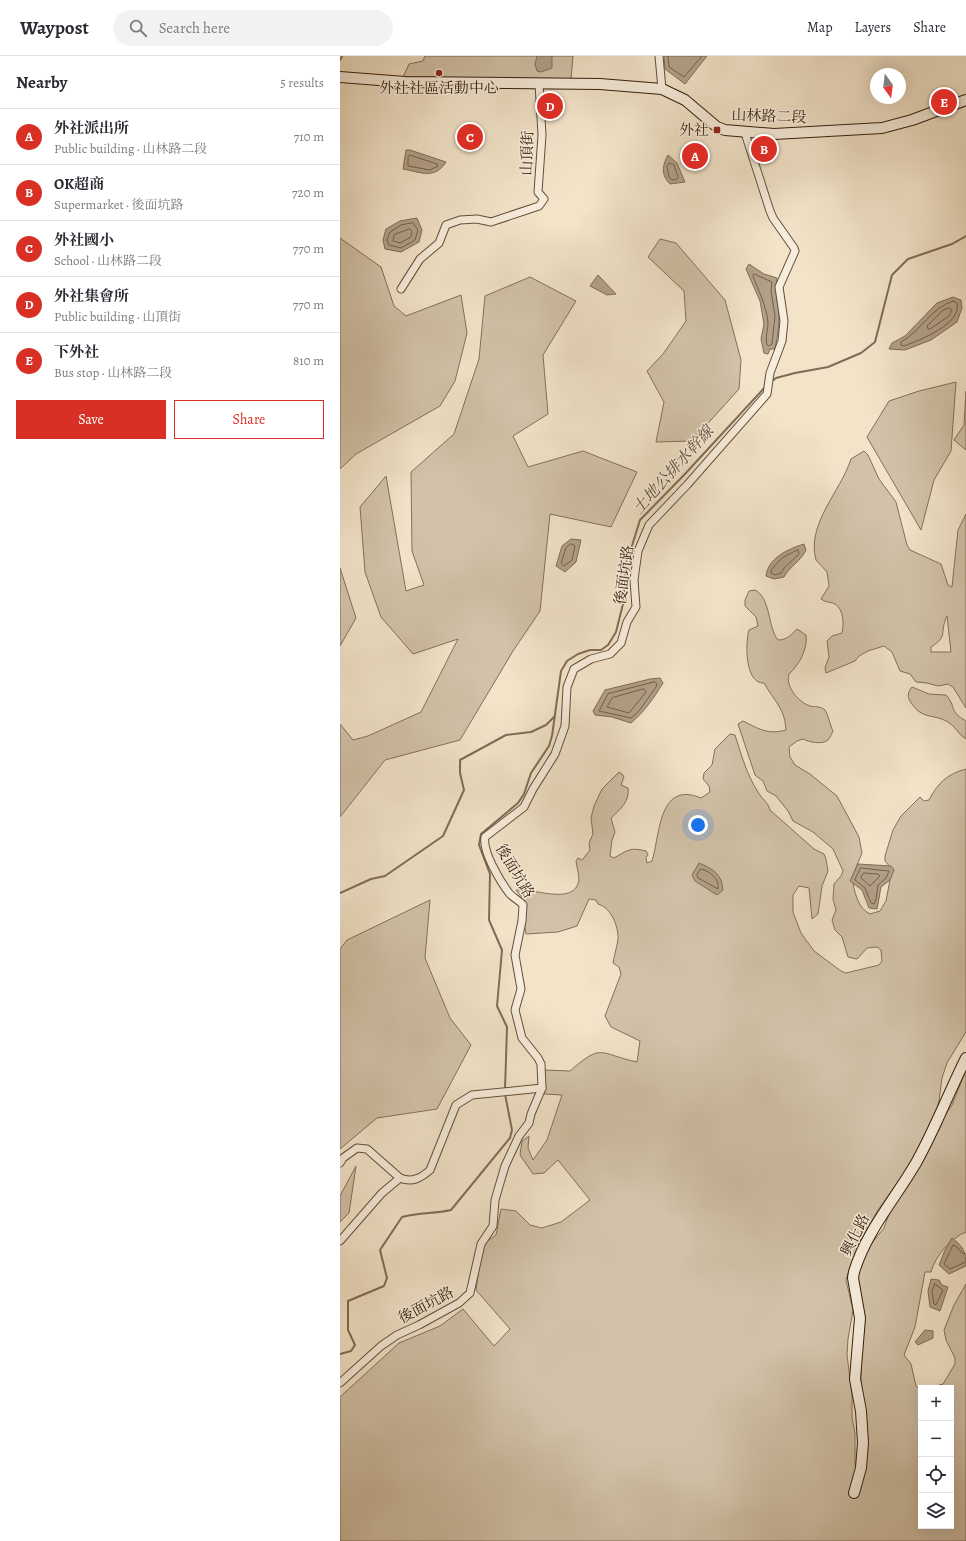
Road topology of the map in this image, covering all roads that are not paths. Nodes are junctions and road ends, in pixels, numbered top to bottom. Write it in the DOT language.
graph roads {
  1 [pos="660,56"];
  2 [pos="340,77"];
  3 [pos="539,84"];
  4 [pos="662,89"];
  5 [pos="966,100"];
  6 [pos="745,133"];
  7 [pos="401,289"];
  8 [pos="966,1058"];
  9 [pos="542,1088"];
  10 [pos="340,1163"];
  11 [pos="400,1178"];
  12 [pos="340,1241"];
  13 [pos="340,1383"];
  14 [pos="854,1493"];
  1 -- 4 [label="street"];
  2 -- 3 [label="main road, 山林路二段"];
  3 -- 4 [label="main road, 山林路二段"];
  3 -- 7 [label="street, 山頂街"];
  4 -- 6 [label="main road, 山林路二段"];
  5 -- 6 [label="main road, 山林路二段"];
  6 -- 9 [label="street, 後面坑路"];
  8 -- 14 [label="main road, 興化路"];
  9 -- 11 [label="street"];
  9 -- 13 [label="street, 後面坑路"];
  10 -- 11 [label="street"];
  11 -- 12 [label="street"];
}
